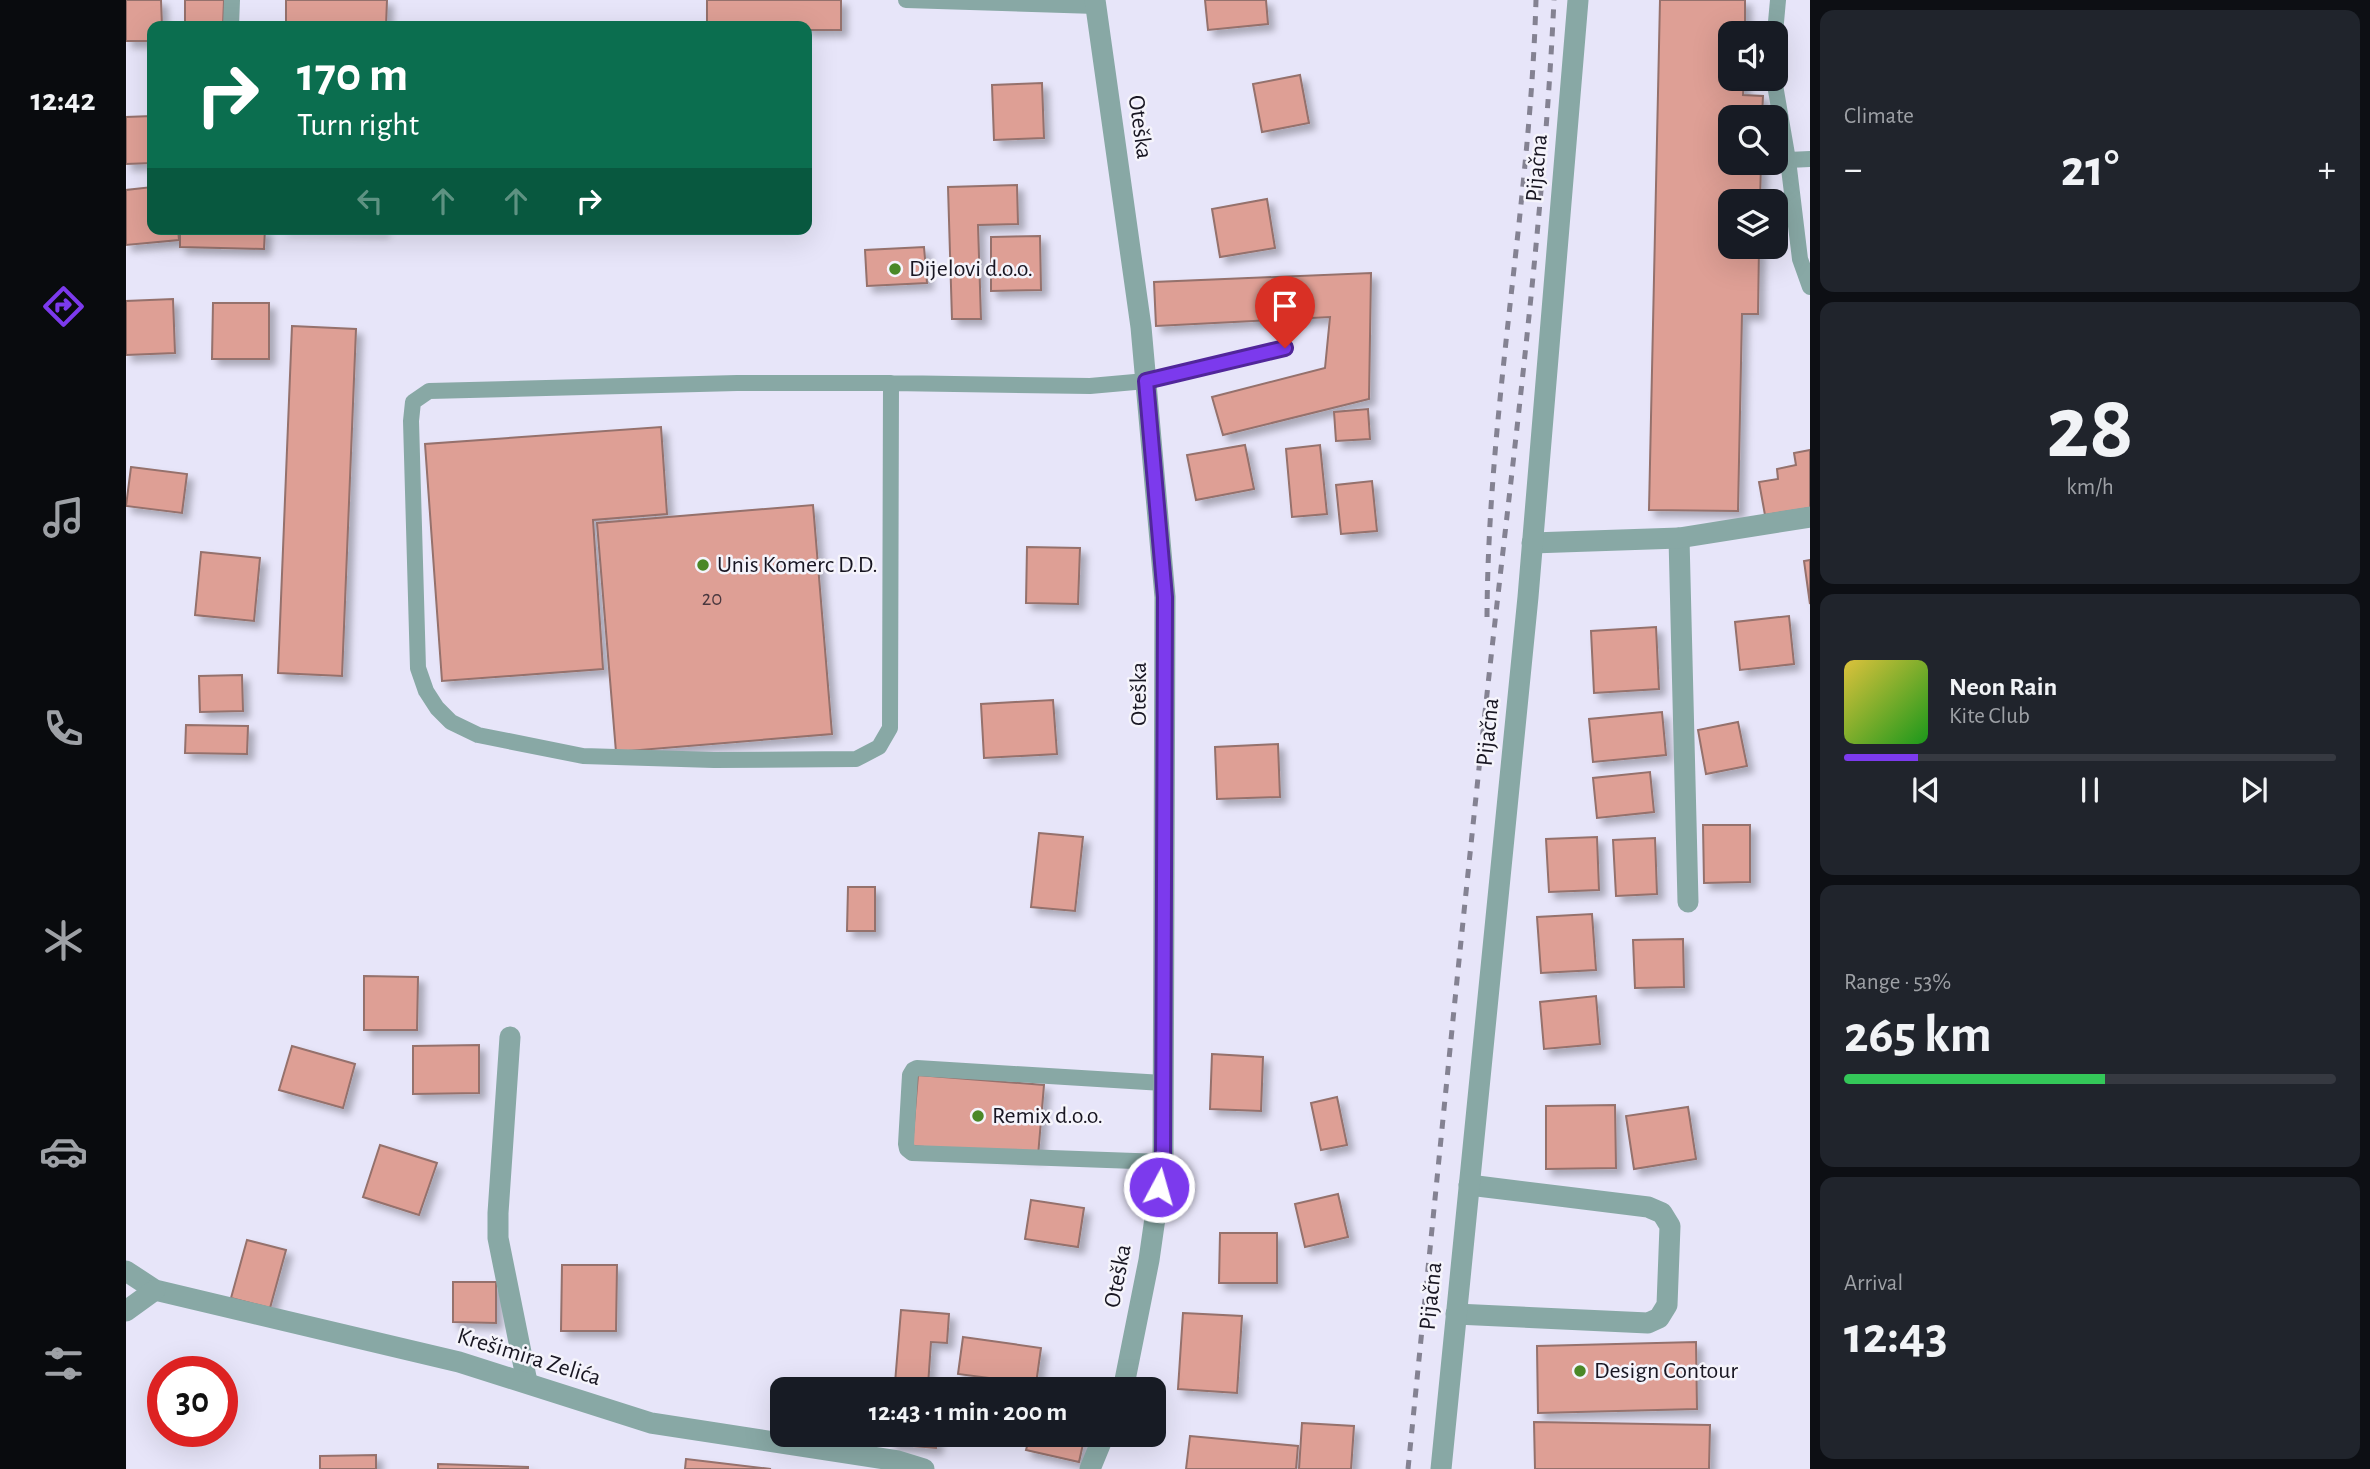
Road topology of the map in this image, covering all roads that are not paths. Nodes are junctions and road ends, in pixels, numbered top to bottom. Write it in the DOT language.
graph roads {
  1 [pos="232,0"];
  2 [pos="906,0"];
  3 [pos="1578,0"];
  4 [pos="1778,0"];
  5 [pos="1096,3"];
  6 [pos="231,21"];
  7 [pos="1776,21"];
  8 [pos="1810,159"];
  9 [pos="1788,160"];
  10 [pos="1810,286"];
  11 [pos="1285,348"];
  12 [pos="1146,381"];
  13 [pos="891,383"];
  14 [pos="1810,517"];
  15 [pos="1679,538"];
  16 [pos="1532,543"];
  17 [pos="1688,902"];
  18 [pos="510,1037"];
  19 [pos="1163,1083"];
  20 [pos="1163,1162"];
  21 [pos="1469,1185"];
  22 [pos="126,1271"];
  23 [pos="155,1290"];
  24 [pos="126,1311"];
  25 [pos="1456,1314"];
  26 [pos="1126,1377"];
  27 [pos="527,1382"];
  28 [pos="1099,1447"];
  29 [pos="924,1469"];
  30 [pos="1090,1469"];
  31 [pos="1441,1469"];
  1 -- 6 [label="lane"];
  2 -- 5 [label="lane"];
  3 -- 16 [label="street, Pijačna"];
  4 -- 7 [label="lane"];
  5 -- 12 [label="street, Oteška"];
  8 -- 9 [label="lane"];
  9 -- 10 [label="lane"];
  11 -- 12 [label="lane"];
  12 -- 13 [label="lane"];
  12 -- 19 [label="street, Oteška"];
  13 -- 13 [label="lane"];
  14 -- 15 [label="street"];
  15 -- 16 [label="street"];
  15 -- 17 [label="street"];
  16 -- 21 [label="street, Pijačna"];
  18 -- 27 [label="street"];
  19 -- 20 [label="street, Oteška"];
  19 -- 20 [label="lane"];
  20 -- 26 [label="street, Oteška"];
  21 -- 25 [label="street, Pijačna"];
  21 -- 25 [label="street"];
  22 -- 23 [label="street, Krešimira Zelića"];
  23 -- 24 [label="street"];
  23 -- 27 [label="street, Krešimira Zelića"];
  25 -- 31 [label="street, Pijačna"];
  27 -- 29 [label="street, Krešimira Zelića"];
  28 -- 30 [label="street"];
}
